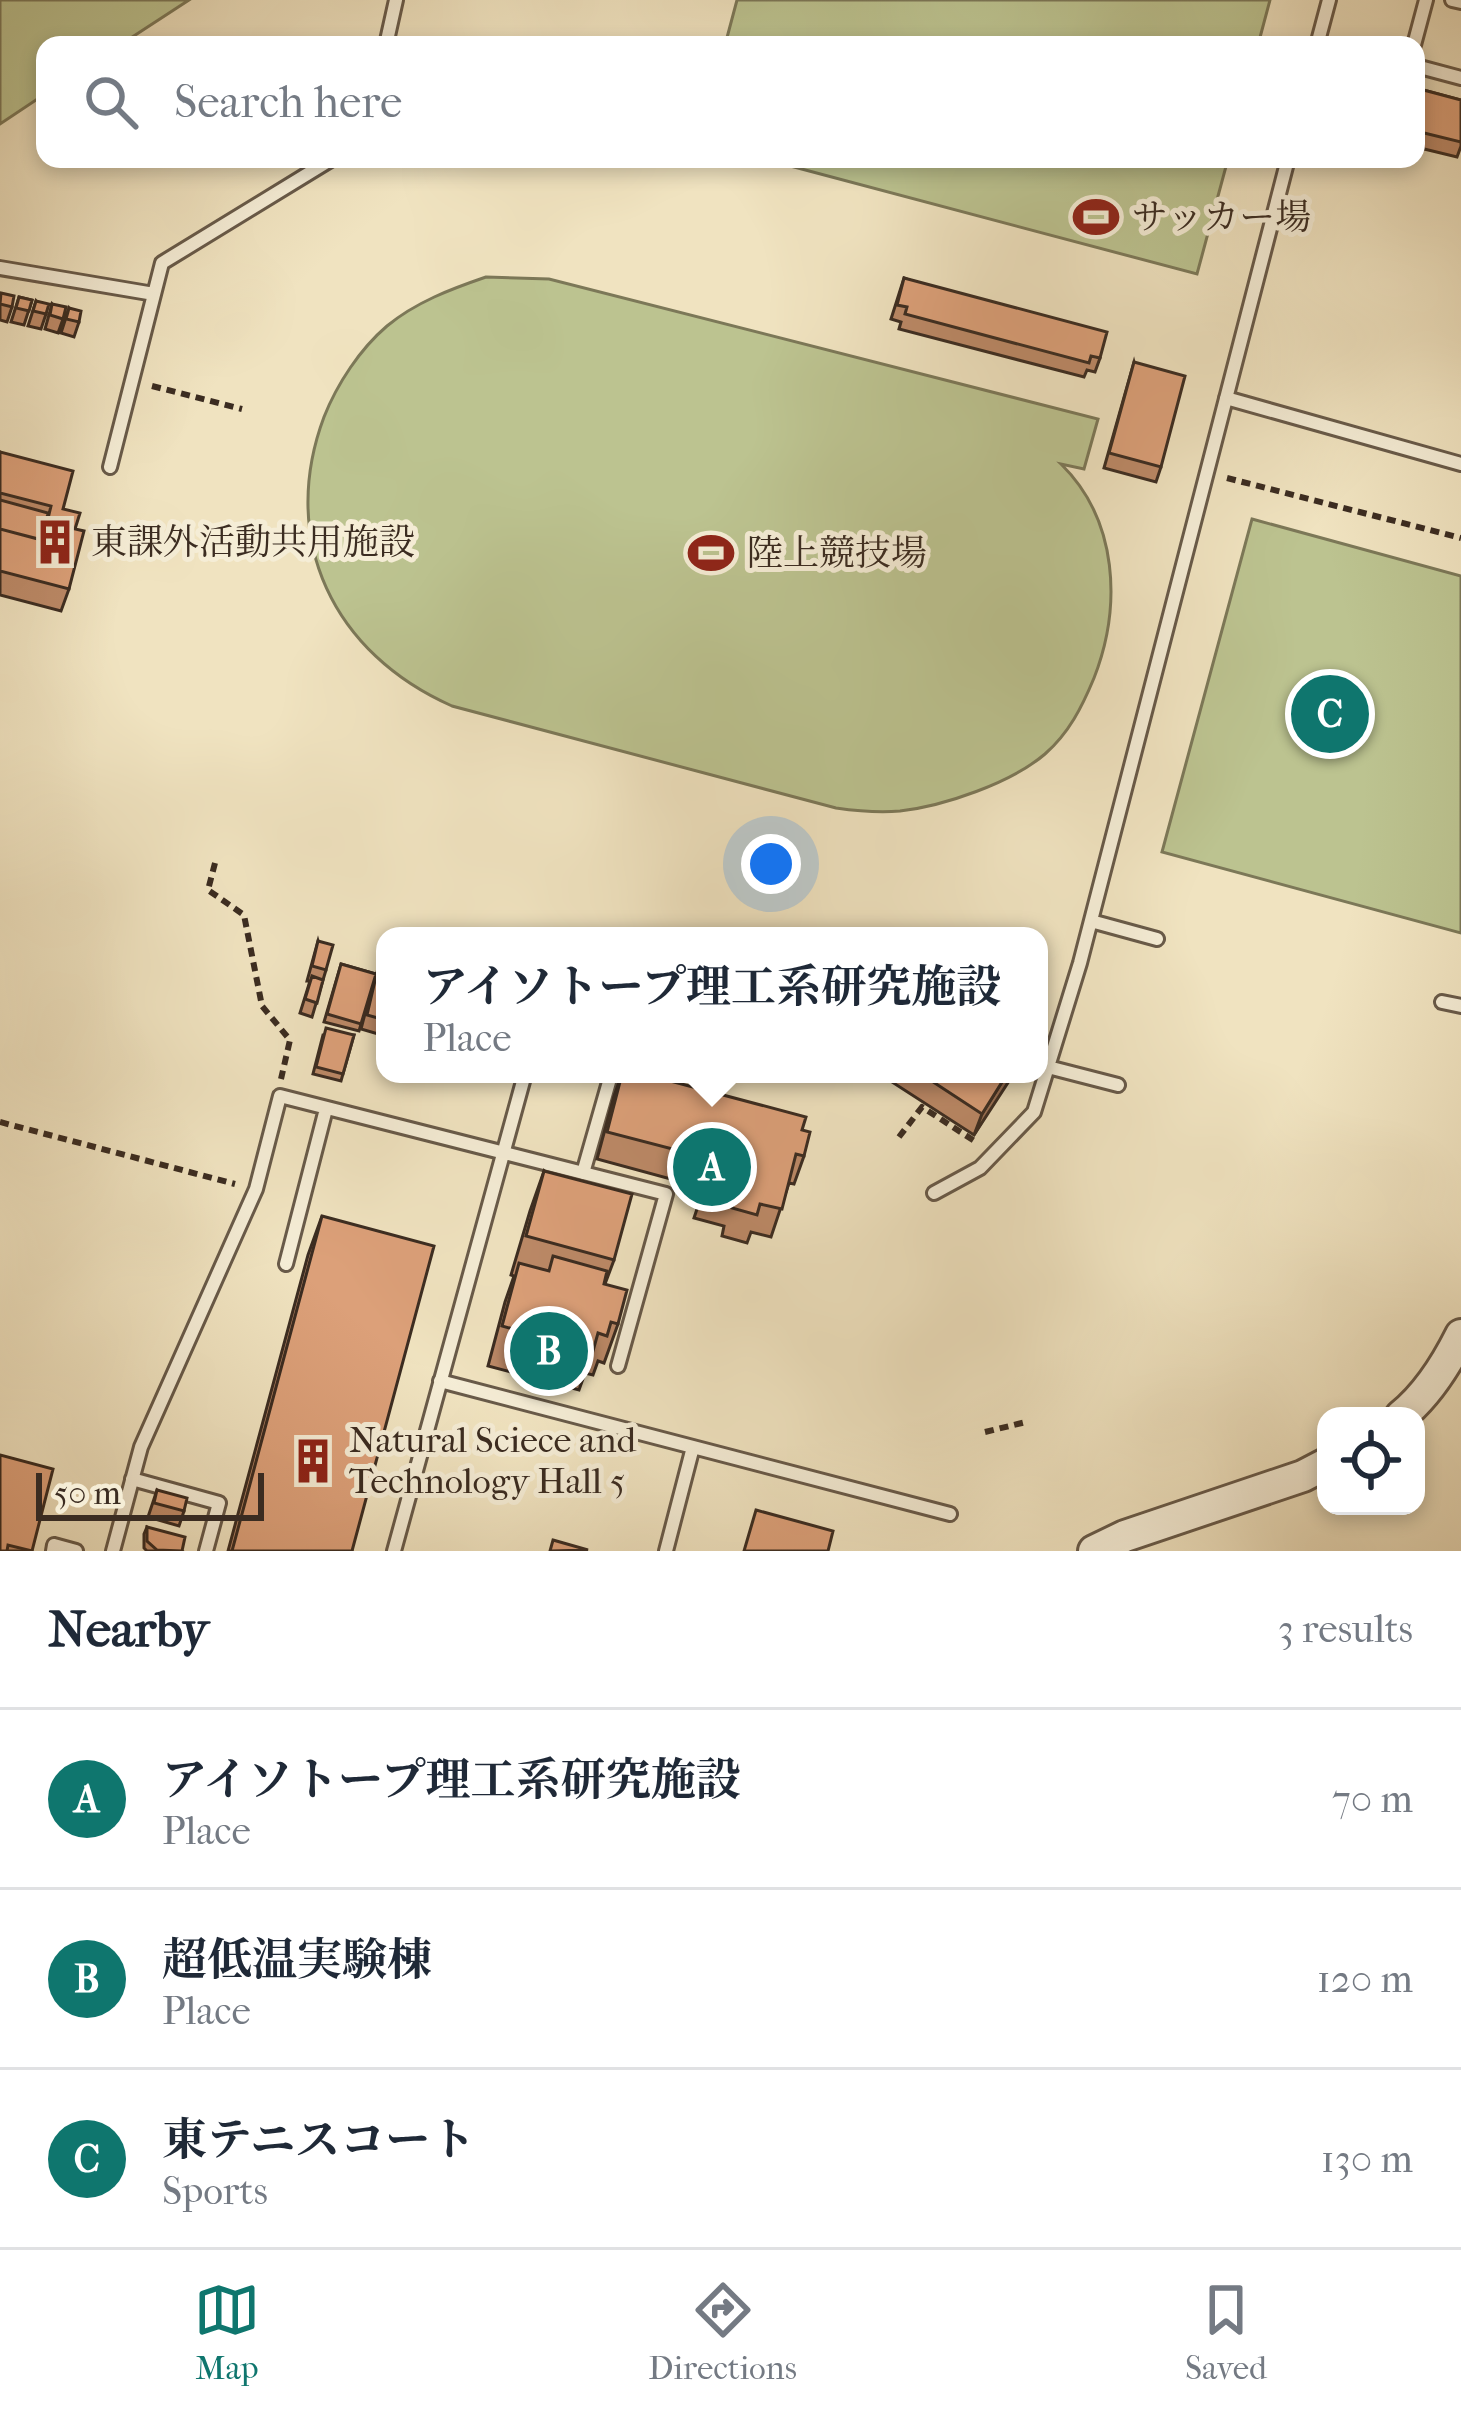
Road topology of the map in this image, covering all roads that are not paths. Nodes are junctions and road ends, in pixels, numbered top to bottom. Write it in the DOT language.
graph roads {
  1 [pos="396,0"];
  2 [pos="1329,0"];
  3 [pos="1426,0"];
  4 [pos="388,36"];
  5 [pos="1319,36"];
  6 [pos="1416,36"];
  7 [pos="1425,68"];
  8 [pos="1461,78"];
  9 [pos="317,168"];
  10 [pos="1286,168"];
  11 [pos="0,268"];
  12 [pos="154,294"];
  13 [pos="1226,398"];
  14 [pos="1461,464"];
  15 [pos="110,467"];
  16 [pos="1090,921"];
  17 [pos="1157,939"];
  18 [pos="1442,1002"];
  19 [pos="1461,1006"];
  20 [pos="1048,1067"];
  21 [pos="522,1083"];
  22 [pos="609,1083"];
  23 [pos="1043,1083"];
  24 [pos="1118,1085"];
  25 [pos="326,1109"];
  26 [pos="502,1152"];
  27 [pos="583,1173"];
  28 [pos="934,1193"];
  29 [pos="292,1238"];
  30 [pos="313,1244"];
  31 [pos="286,1264"];
  32 [pos="1461,1335"];
  33 [pos="618,1366"];
  34 [pos="440,1381"];
  35 [pos="1412,1407"];
  36 [pos="693,1447"];
  37 [pos="1317,1469"];
  38 [pos="132,1479"];
  39 [pos="950,1514"];
  40 [pos="53,1551"];
  41 [pos="76,1551"];
  42 [pos="113,1551"];
  43 [pos="206,1551"];
  44 [pos="394,1551"];
  45 [pos="666,1551"];
  46 [pos="1094,1551"];
  1 -- 4 [label="lane"];
  2 -- 5 [label="lane"];
  3 -- 6 [label="lane"];
  7 -- 8 [label="lane"];
  9 -- 12 [label="lane"];
  10 -- 13 [label="lane"];
  11 -- 12 [label="lane"];
  12 -- 15 [label="lane"];
  13 -- 14 [label="lane"];
  13 -- 16 [label="lane"];
  16 -- 17 [label="lane"];
  16 -- 20 [label="lane"];
  18 -- 19 [label="lane"];
  20 -- 24 [label="lane"];
  21 -- 26 [label="lane"];
  22 -- 27 [label="lane"];
  23 -- 28 [label="lane"];
  25 -- 26 [label="lane"];
  25 -- 29 [label="lane"];
  25 -- 38 [label="lane"];
  26 -- 27 [label="lane"];
  26 -- 34 [label="lane"];
  27 -- 33 [label="lane"];
  29 -- 30 [label="lane"];
  29 -- 31 [label="lane"];
  32 -- 35 [label="street"];
  34 -- 36 [label="lane"];
  34 -- 44 [label="lane"];
  36 -- 39 [label="lane"];
  36 -- 45 [label="lane"];
  37 -- 46 [label="street"];
  38 -- 42 [label="lane"];
  38 -- 43 [label="lane"];
  40 -- 41 [label="lane"];
}
